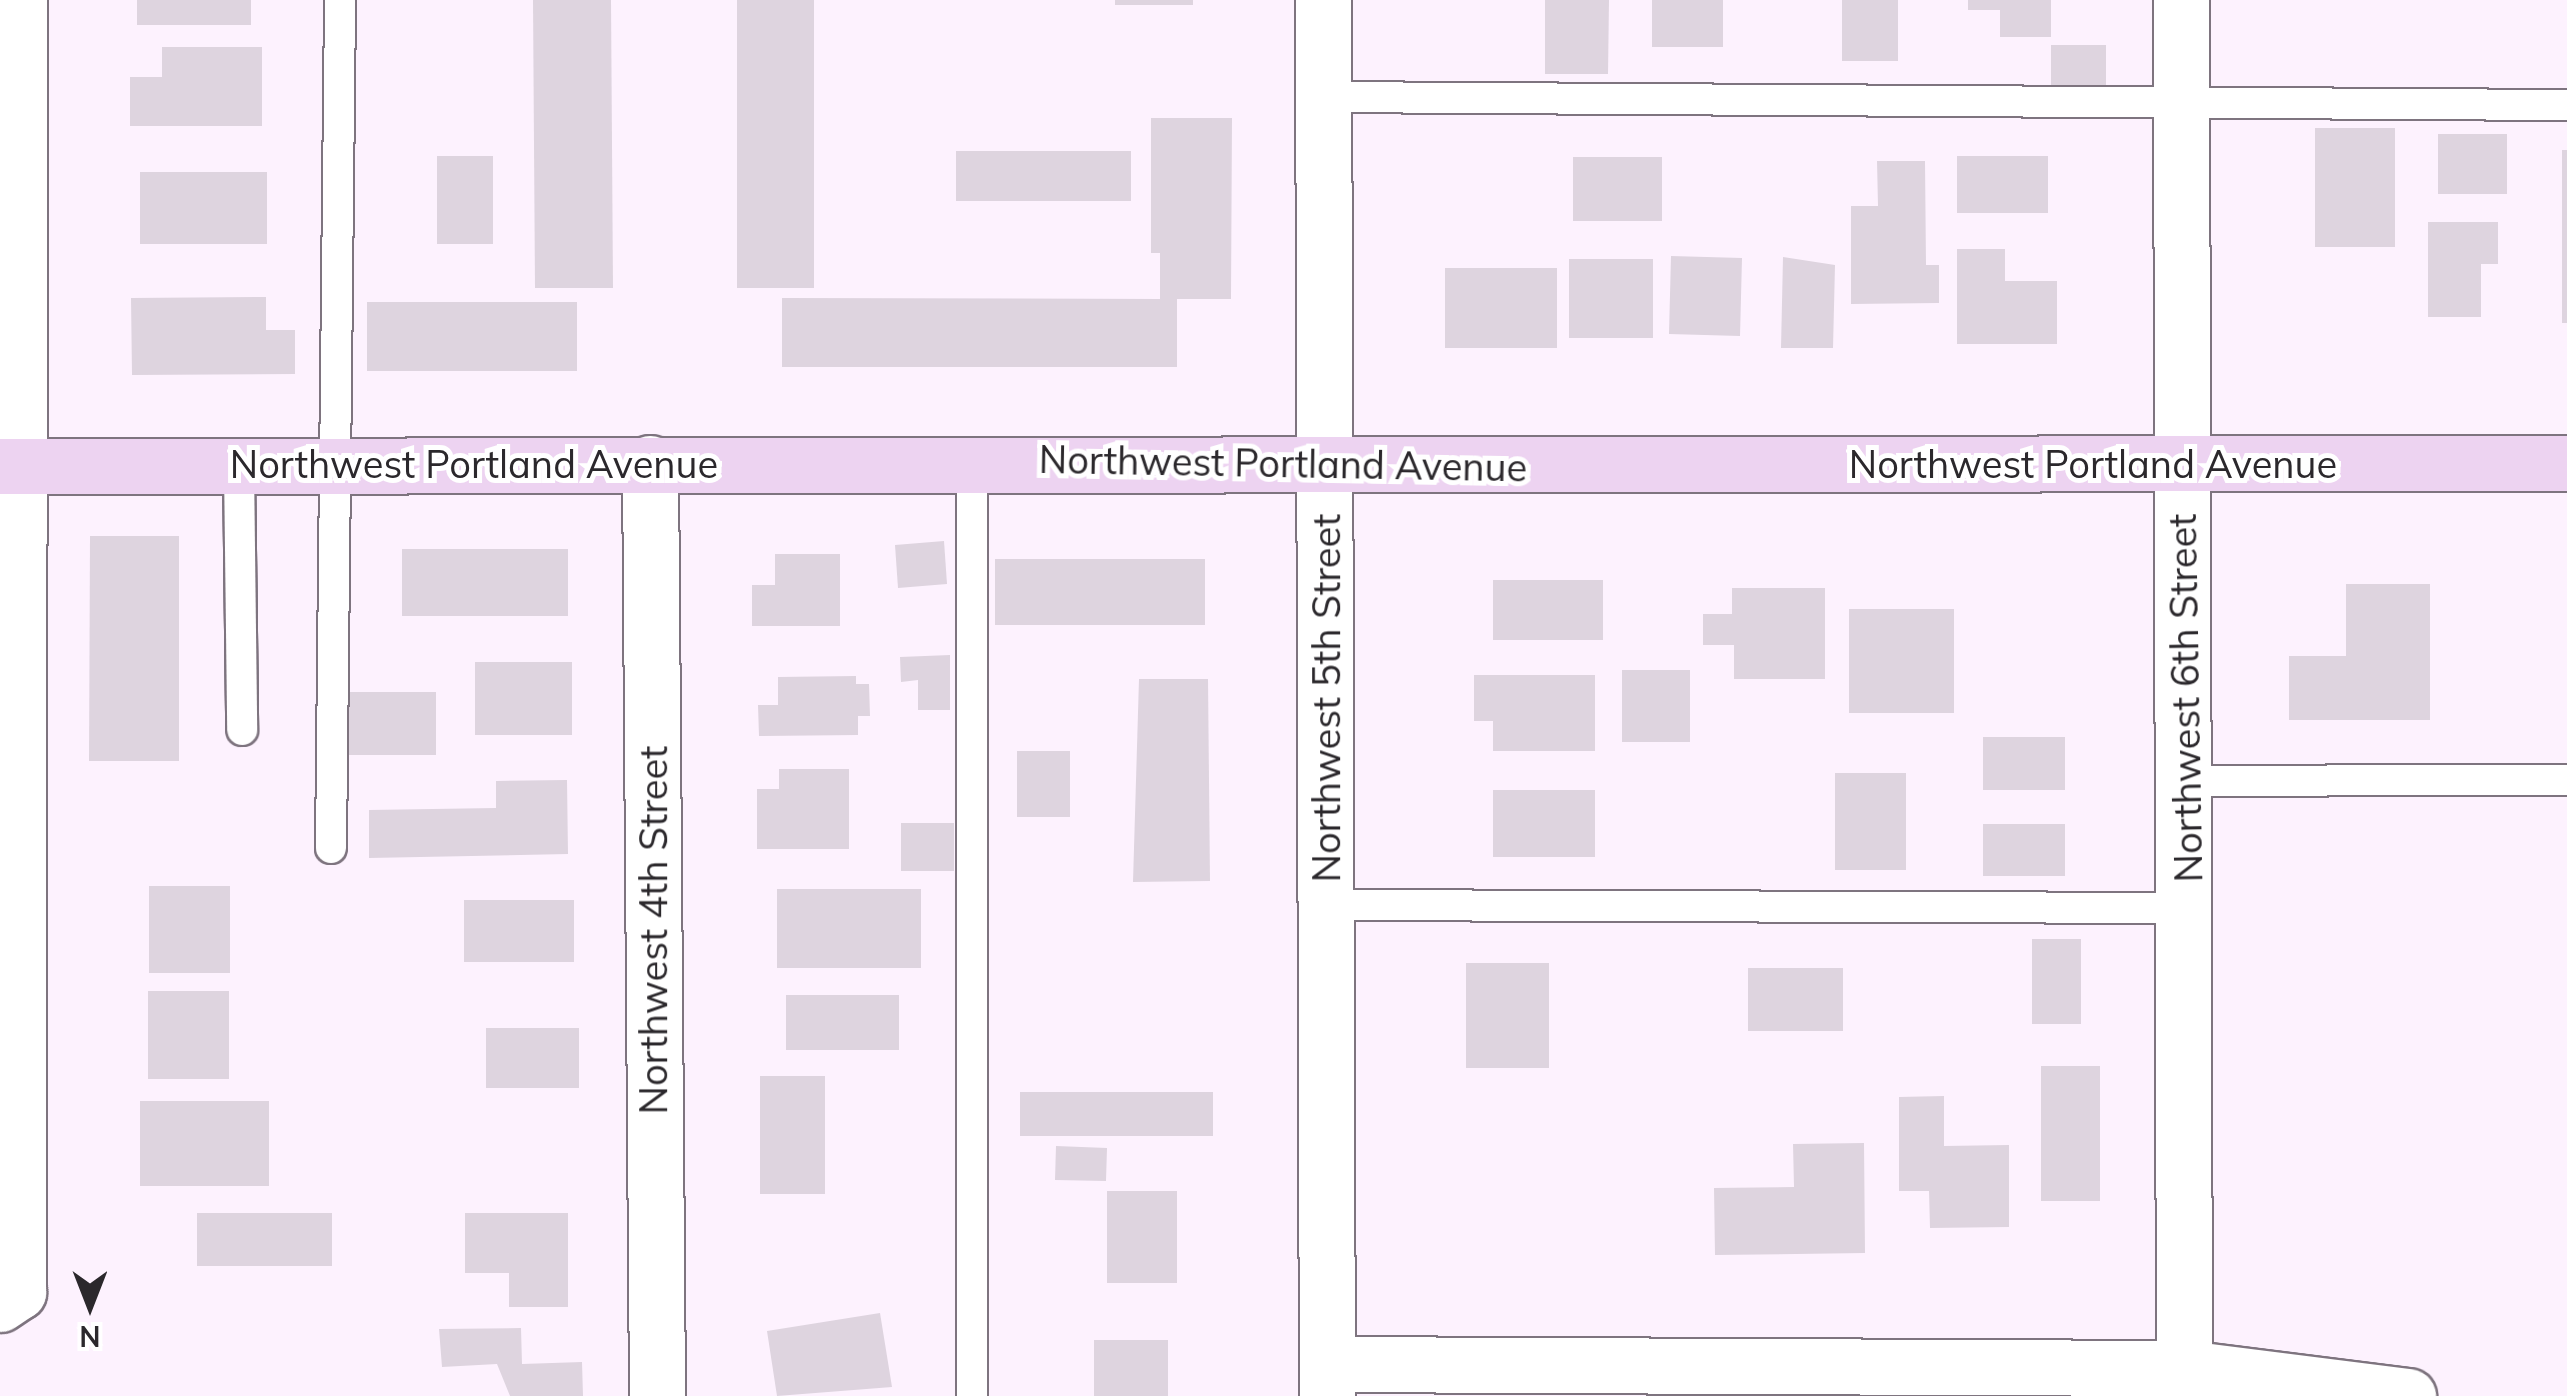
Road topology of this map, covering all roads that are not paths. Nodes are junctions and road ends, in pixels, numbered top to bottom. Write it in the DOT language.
graph roads {
  1 [pos="19,0"];
  2 [pos="340,0"];
  3 [pos="1323,0"];
  4 [pos="2181,0"];
  5 [pos="1324,97"];
  6 [pos="2180,104"];
  7 [pos="2567,105"];
  8 [pos="972,460"];
  9 [pos="2567,463"];
  10 [pos="650,464"];
  11 [pos="2183,465"];
  12 [pos="10,466"];
  13 [pos="239,467"];
  14 [pos="340,467"];
  15 [pos="1328,467"];
  16 [pos="242,730"];
  17 [pos="2567,780"];
  18 [pos="2186,781"];
  19 [pos="331,848"];
  20 [pos="1326,905"];
  21 [pos="2188,908"];
  22 [pos="9,1298"];
  23 [pos="1327,1380"];
  24 [pos="2184,1382"];
  25 [pos="658,1396"];
  26 [pos="972,1396"];
  27 [pos="2408,1396"];
  1 -- 12 [label="street"];
  2 -- 14 [label="lane"];
  3 -- 5 [label="street, Northwest 5th Street"];
  4 -- 6 [label="street, Northwest 6th Street"];
  5 -- 6 [label="lane"];
  5 -- 15 [label="street, Northwest 5th Street"];
  6 -- 7 [label="lane"];
  6 -- 11 [label="street, Northwest 6th Street"];
  8 -- 10 [label="street, Northwest Portland Avenue"];
  8 -- 15 [label="street, Northwest Portland Avenue"];
  8 -- 26 [label="lane"];
  9 -- 11 [label="street, Northwest Portland Avenue"];
  10 -- 14 [label="street, Northwest Portland Avenue"];
  10 -- 25 [label="street, Northwest 4th Street"];
  11 -- 15 [label="street, Northwest Portland Avenue"];
  11 -- 18 [label="street, Northwest 6th Street"];
  12 -- 13 [label="street, Northwest Portland Avenue"];
  12 -- 22 [label="street"];
  13 -- 14 [label="street, Northwest Portland Avenue"];
  13 -- 16 [label="lane"];
  14 -- 19 [label="lane"];
  15 -- 20 [label="street, Northwest 5th Street"];
  17 -- 18 [label="lane"];
  18 -- 21 [label="street, Northwest 6th Street"];
  20 -- 21 [label="lane"];
  20 -- 23 [label="street, Northwest 5th Street"];
  21 -- 24 [label="street, Northwest 6th Street"];
  23 -- 24 [label="street"];
  24 -- 27 [label="street"];
}
